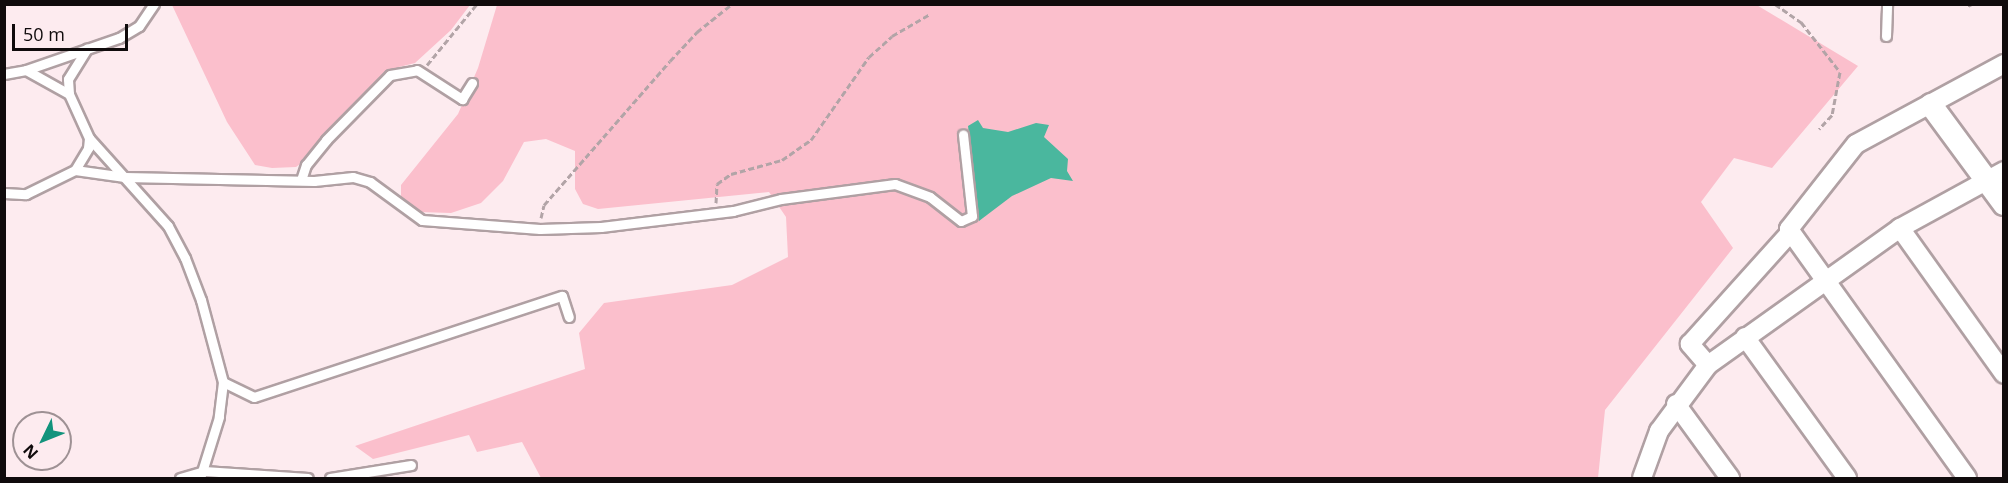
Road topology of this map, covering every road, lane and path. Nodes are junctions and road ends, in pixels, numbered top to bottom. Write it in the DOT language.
graph roads {
  1 [pos="154,4"];
  2 [pos="477,4"];
  3 [pos="732,4"];
  4 [pos="1775,4"];
  5 [pos="1887,4"];
  6 [pos="930,14"];
  7 [pos="1886,36"];
  8 [pos="87,49"];
  9 [pos="2004,64"];
  10 [pos="26,70"];
  11 [pos="422,73"];
  12 [pos="4,74"];
  13 [pos="472,83"];
  14 [pos="69,94"];
  15 [pos="1931,105"];
  16 [pos="1819,129"];
  17 [pos="963,134"];
  18 [pos="89,138"];
  19 [pos="75,170"];
  20 [pos="1995,176"];
  21 [pos="125,177"];
  22 [pos="301,180"];
  23 [pos="4,193"];
  24 [pos="2004,204"];
  25 [pos="715,213"];
  26 [pos="1900,228"];
  27 [pos="540,229"];
  28 [pos="1791,232"];
  29 [pos="1824,279"];
  30 [pos="569,317"];
  31 [pos="1745,337"];
  32 [pos="1708,365"];
  33 [pos="2004,374"];
  34 [pos="224,382"];
  35 [pos="1676,404"];
  36 [pos="411,465"];
  37 [pos="202,475"];
  38 [pos="180,478"];
  39 [pos="309,478"];
  40 [pos="330,478"];
  41 [pos="1642,478"];
  42 [pos="1730,478"];
  43 [pos="1847,478"];
  44 [pos="1967,478"];
  1 -- 8 [label="lane"];
  2 -- 11 [label="path"];
  3 -- 27 [label="path"];
  4 -- 16 [label="path"];
  5 -- 7 [label="lane"];
  6 -- 25 [label="path"];
  8 -- 10 [label="lane"];
  8 -- 14 [label="lane"];
  9 -- 15 [label="street"];
  10 -- 12 [label="lane"];
  10 -- 14 [label="lane"];
  11 -- 13 [label="lane"];
  11 -- 22 [label="lane"];
  14 -- 18 [label="lane"];
  15 -- 20 [label="street"];
  15 -- 28 [label="street"];
  17 -- 25 [label="lane"];
  18 -- 19 [label="lane"];
  18 -- 21 [label="lane"];
  19 -- 21 [label="lane"];
  19 -- 23 [label="lane"];
  20 -- 24 [label="street"];
  20 -- 26 [label="street"];
  21 -- 22 [label="lane"];
  21 -- 34 [label="lane"];
  22 -- 27 [label="lane"];
  25 -- 27 [label="lane"];
  26 -- 29 [label="street"];
  26 -- 33 [label="street"];
  28 -- 29 [label="street"];
  28 -- 32 [label="street"];
  29 -- 31 [label="street"];
  29 -- 44 [label="street"];
  30 -- 34 [label="lane"];
  31 -- 32 [label="street"];
  31 -- 43 [label="street"];
  32 -- 35 [label="street"];
  34 -- 37 [label="lane"];
  35 -- 41 [label="street"];
  35 -- 42 [label="street"];
  36 -- 40 [label="lane"];
  37 -- 38 [label="lane"];
  37 -- 39 [label="lane"];
}
